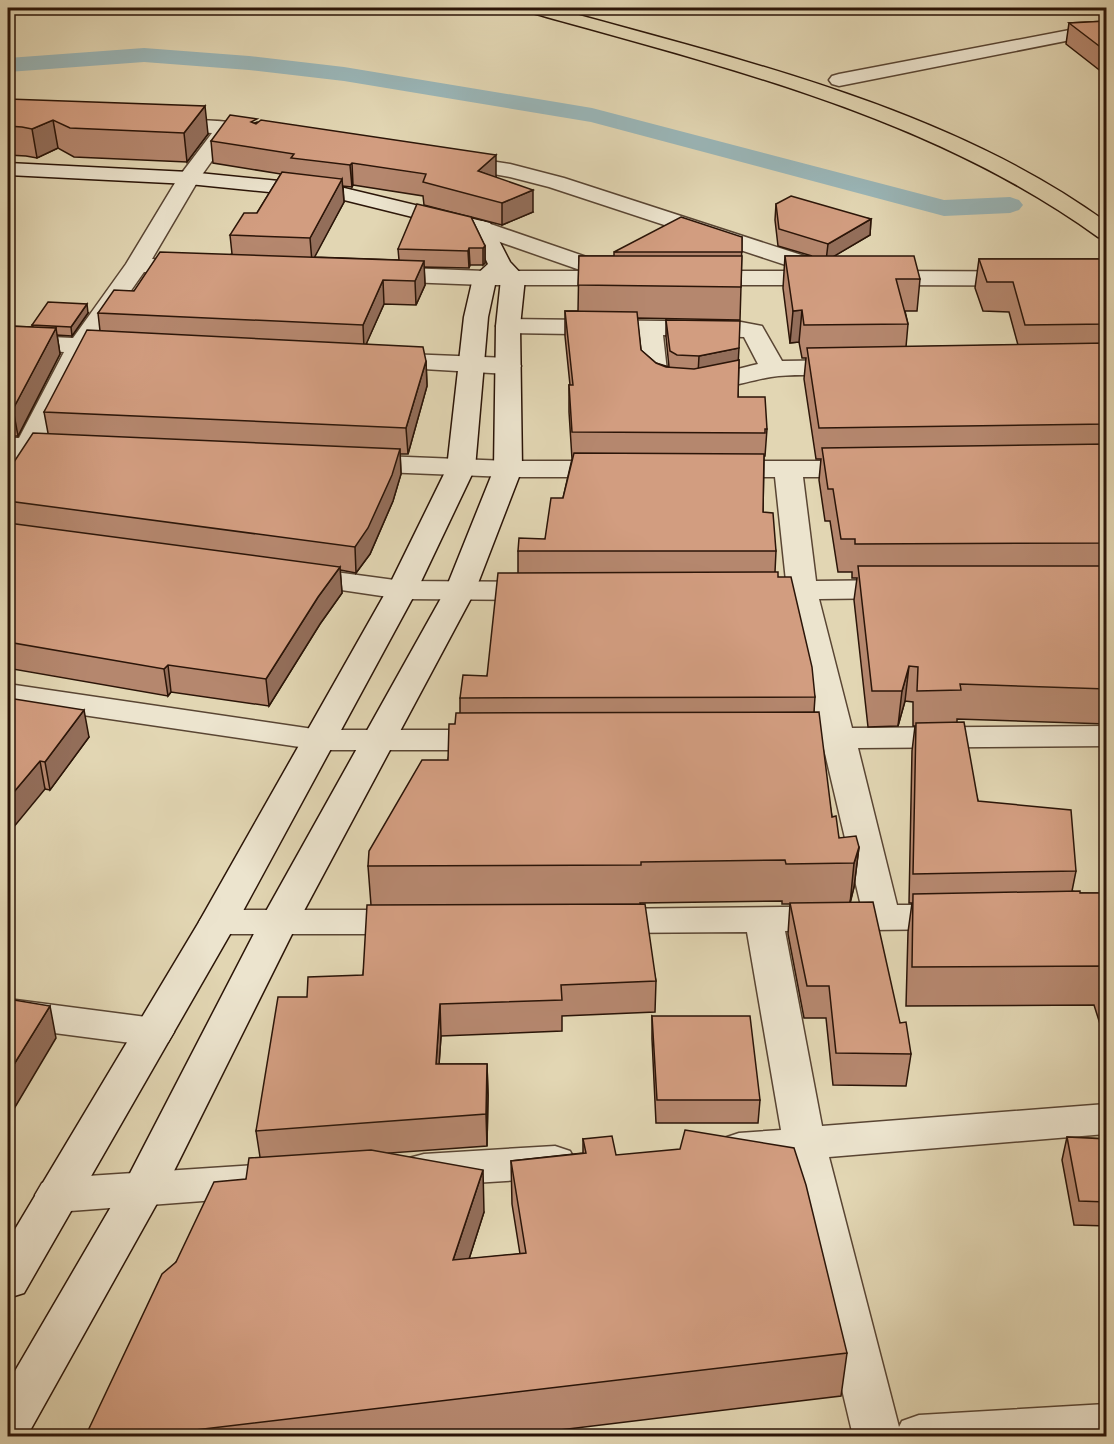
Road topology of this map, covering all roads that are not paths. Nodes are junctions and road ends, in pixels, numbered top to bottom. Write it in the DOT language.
graph roads {
  1 [pos="536,8"];
  2 [pos="584,8"];
  3 [pos="1104,20"];
  4 [pos="838,80"];
  5 [pos="880,94"];
  6 [pos="921,110"];
  7 [pos="942,119"];
  8 [pos="145,124"];
  9 [pos="226,128"];
  10 [pos="287,136"];
  11 [pos="426,157"];
  12 [pos="8,169"];
  13 [pos="189,178"];
  14 [pos="482,228"];
  15 [pos="1107,232"];
  16 [pos="137,265"];
  17 [pos="221,268"];
  18 [pos="353,273"];
  19 [pos="499,273"];
  20 [pos="679,278"];
  21 [pos="851,278"];
  22 [pos="1107,279"];
  23 [pos="508,326"];
  24 [pos="650,328"];
  25 [pos="8,342"];
  26 [pos="80,346"];
  27 [pos="151,350"];
  28 [pos="352,359"];
  29 [pos="470,365"];
  30 [pos="508,366"];
  31 [pos="868,368"];
  32 [pos="773,369"];
  33 [pos="18,447"];
  34 [pos="98,450"];
  35 [pos="332,462"];
  36 [pos="460,468"];
  37 [pos="508,469"];
  38 [pos="637,469"];
  39 [pos="695,469"];
  40 [pos="883,469"];
  41 [pos="788,470"];
  42 [pos="8,480"];
  43 [pos="274,573"];
  44 [pos="802,589"];
  45 [pos="931,589"];
  46 [pos="402,590"];
  47 [pos="719,590"];
  48 [pos="460,591"];
  49 [pos="566,591"];
  50 [pos="8,694"];
  51 [pos="1107,736"];
  52 [pos="838,739"];
  53 [pos="320,740"];
  54 [pos="380,740"];
  55 [pos="521,740"];
  56 [pos="744,740"];
  57 [pos="988,916"];
  58 [pos="882,918"];
  59 [pos="764,920"];
  60 [pos="575,921"];
  61 [pos="218,922"];
  62 [pos="279,922"];
  63 [pos="445,922"];
  64 [pos="8,1013"];
  65 [pos="154,1032"];
  66 [pos="1107,1119"];
  67 [pos="805,1145"];
  68 [pos="698,1152"];
  69 [pos="592,1159"];
  70 [pos="391,1172"];
  71 [pos="297,1179"];
  72 [pos="143,1189"];
  73 [pos="57,1195"];
  74 [pos="8,1280"];
  75 [pos="1107,1425"];
  76 [pos="8,1426"];
  77 [pos="877,1437"];
  78 [pos="919,1437"];
  1 -- 15 [label="highway"];
  2 -- 4 [label="highway"];
  3 -- 4 [label="street"];
  4 -- 5 [label="highway"];
  6 -- 7 [label="highway"];
  8 -- 9 [label="street"];
  9 -- 10 [label="street"];
  9 -- 13 [label="street"];
  11 -- 21 [label="street"];
  12 -- 13 [label="street"];
  13 -- 14 [label="street"];
  13 -- 16 [label="street"];
  14 -- 19 [label="street"];
  14 -- 19 [label="street"];
  16 -- 17 [label="street"];
  16 -- 26 [label="street"];
  18 -- 19 [label="street"];
  19 -- 23 [label="street"];
  19 -- 29 [label="street"];
  20 -- 21 [label="street"];
  21 -- 22 [label="street"];
  23 -- 24 [label="street"];
  23 -- 30 [label="street"];
  24 -- 32 [label="street"];
  24 -- 32 [label="street"];
  25 -- 26 [label="street"];
  26 -- 27 [label="street"];
  26 -- 33 [label="street"];
  28 -- 29 [label="street"];
  29 -- 30 [label="street"];
  29 -- 36 [label="street"];
  30 -- 37 [label="street"];
  31 -- 32 [label="street"];
  33 -- 34 [label="street"];
  33 -- 42 [label="street"];
  35 -- 36 [label="street"];
  36 -- 37 [label="street"];
  36 -- 46 [label="street"];
  37 -- 38 [label="street"];
  37 -- 48 [label="street"];
  39 -- 41 [label="street"];
  40 -- 41 [label="street"];
  41 -- 44 [label="street"];
  43 -- 46 [label="street"];
  44 -- 45 [label="street"];
  44 -- 47 [label="street"];
  44 -- 52 [label="street"];
  46 -- 48 [label="street"];
  46 -- 53 [label="street"];
  48 -- 49 [label="street"];
  48 -- 54 [label="street"];
  50 -- 53 [label="street"];
  51 -- 52 [label="street"];
  52 -- 56 [label="street"];
  52 -- 58 [label="street"];
  53 -- 54 [label="street"];
  53 -- 61 [label="street"];
  54 -- 55 [label="street"];
  54 -- 62 [label="street"];
  57 -- 58 [label="street"];
  58 -- 59 [label="street"];
  59 -- 60 [label="street"];
  59 -- 67 [label="street"];
  61 -- 62 [label="street"];
  61 -- 65 [label="street"];
  62 -- 63 [label="street"];
  62 -- 72 [label="street"];
  64 -- 65 [label="street"];
  65 -- 73 [label="street"];
  66 -- 67 [label="street"];
  67 -- 68 [label="street"];
  67 -- 77 [label="street"];
  69 -- 70 [label="street"];
  71 -- 72 [label="street"];
  72 -- 73 [label="street"];
  72 -- 76 [label="street"];
  73 -- 74 [label="street"];
  75 -- 78 [label="street"];
}
